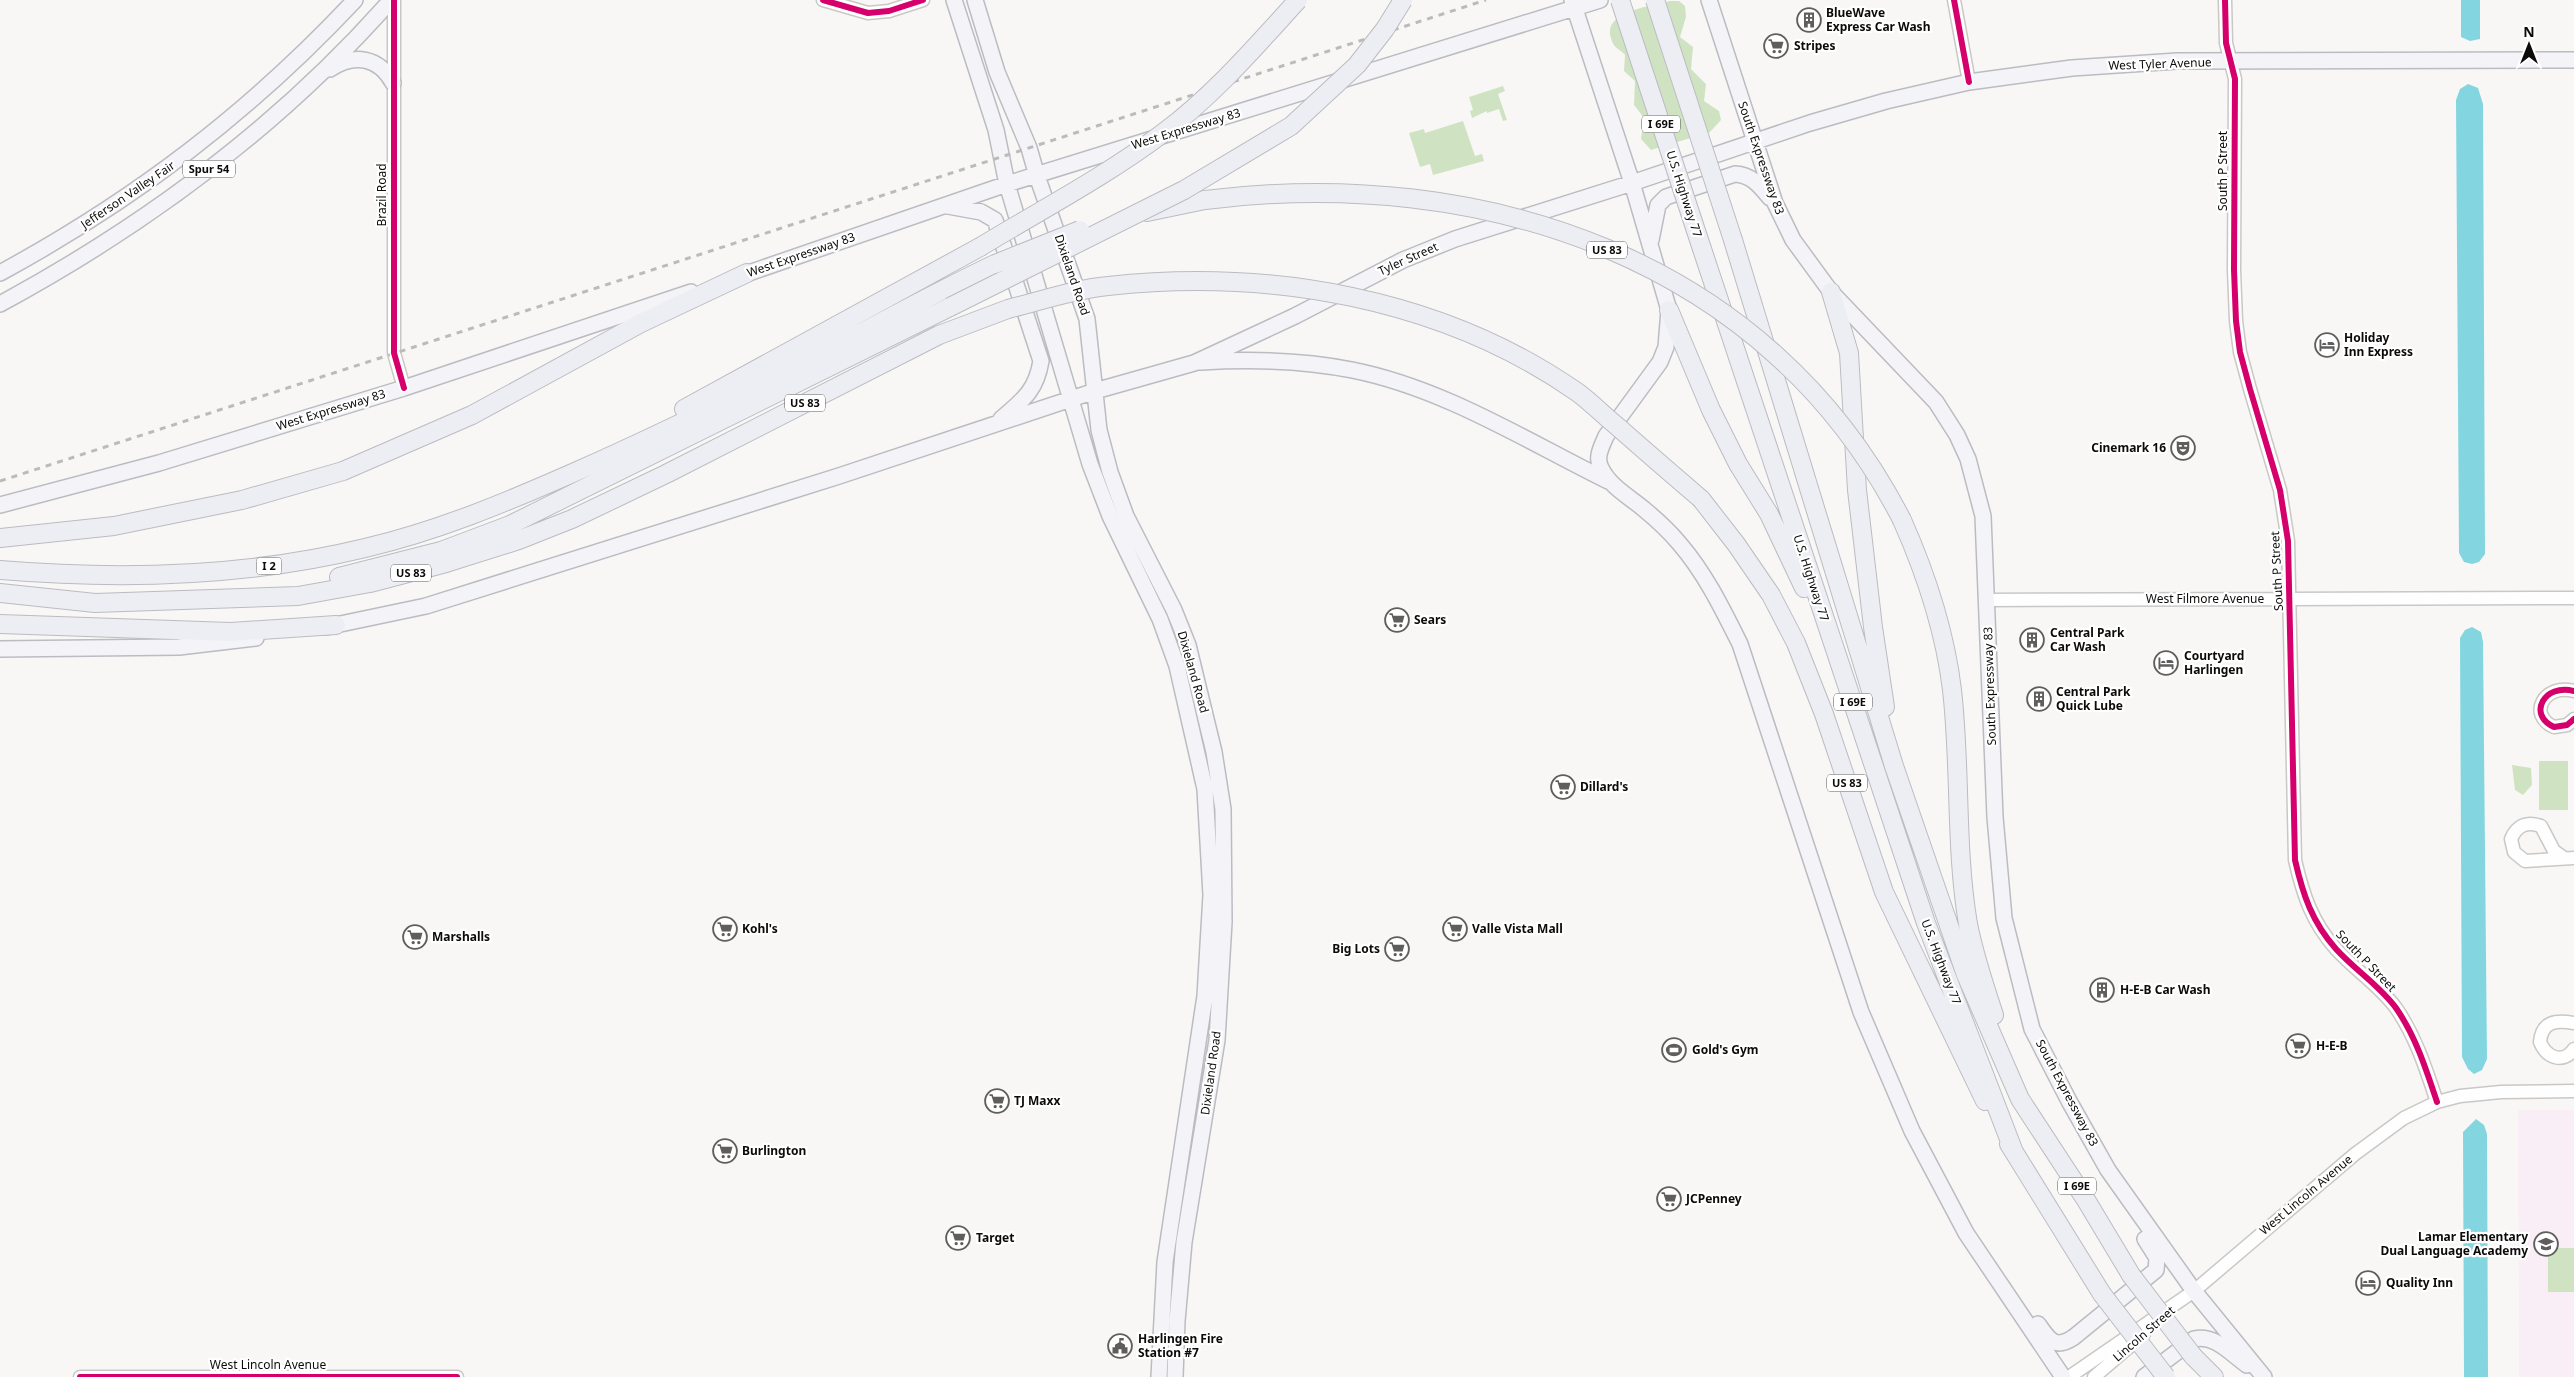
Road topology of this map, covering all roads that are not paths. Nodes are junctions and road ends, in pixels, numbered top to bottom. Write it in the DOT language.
graph roads {
  1 [pos="355,0"];
  2 [pos="392,0"];
  3 [pos="823,0"];
  4 [pos="923,0"];
  5 [pos="954,0"];
  6 [pos="975,0"];
  7 [pos="1298,0"];
  8 [pos="1403,0"];
  9 [pos="1600,0"];
  10 [pos="1620,0"];
  11 [pos="1655,0"];
  12 [pos="1709,0"];
  13 [pos="1954,0"];
  14 [pos="2225,0"];
  15 [pos="1573,4"];
  16 [pos="2574,60"];
  17 [pos="2231,61"];
  18 [pos="314,79"];
  19 [pos="1969,82"];
  20 [pos="393,83"];
  21 [pos="1754,141"];
  22 [pos="1037,176"];
  23 [pos="1632,183"];
  24 [pos="1007,184"];
  25 [pos="1775,203"];
  26 [pos="946,205"];
  27 [pos="1650,246"];
  28 [pos="0,273"];
  29 [pos="747,273"];
  30 [pos="1832,292"];
  31 [pos="0,304"];
  32 [pos="1668,310"];
  33 [pos="1194,363"];
  34 [pos="404,388"];
  35 [pos="1096,391"];
  36 [pos="1071,399"];
  37 [pos="994,425"];
  38 [pos="1610,482"];
  39 [pos="500,504"];
  40 [pos="0,505"];
  41 [pos="3,538"];
  42 [pos="1,570"];
  43 [pos="0,593"];
  44 [pos="2574,598"];
  45 [pos="2290,599"];
  46 [pos="1986,600"];
  47 [pos="208,601"];
  48 [pos="0,624"];
  49 [pos="336,625"];
  50 [pos="0,649"];
  51 [pos="1838,662"];
  52 [pos="2574,691"];
  53 [pos="2574,719"];
  54 [pos="1894,766"];
  55 [pos="2574,1023"];
  56 [pos="2574,1049"];
  57 [pos="2574,1092"];
  58 [pos="2020,1099"];
  59 [pos="2437,1102"];
  60 [pos="2014,1152"];
  61 [pos="2108,1170"];
  62 [pos="1980,1252"];
  63 [pos="2194,1291"];
  64 [pos="388,1376"];
  65 [pos="2264,1376"];
  66 [pos="80,1377"];
  67 [pos="457,1377"];
  68 [pos="1159,1377"];
  69 [pos="1175,1377"];
  70 [pos="2062,1377"];
  71 [pos="2069,1377"];
  72 [pos="2094,1377"];
  73 [pos="2144,1377"];
  74 [pos="2166,1377"];
  75 [pos="2214,1377"];
  1 -- 28 [label="main road, Jefferson Valley Fair / Spur 54"];
  2 -- 18 [label="main road, Spur 54"];
  2 -- 20 [label="street, Brazil Road"];
  3 -- 4 [label="street"];
  5 -- 24 [label="main road, Dixieland Road"];
  6 -- 22 [label="main road, Dixieland Road"];
  7 -- 39 [label="highway, bridge"];
  8 -- 47 [label="highway, bridge"];
  9 -- 15 [label="main road, West Expressway 83"];
  10 -- 51 [label="highway, U.S. Highway 77 / I 69E, bridge"];
  11 -- 54 [label="highway, U.S. Highway 77 / I 69E, bridge"];
  12 -- 21 [label="main road, South Expressway 83"];
  13 -- 19 [label="street"];
  14 -- 17 [label="street, South P Street"];
  15 -- 22 [label="main road, West Expressway 83"];
  15 -- 23 [label="main road"];
  16 -- 17 [label="main road, West Tyler Avenue"];
  17 -- 19 [label="main road, West Tyler Avenue"];
  17 -- 45 [label="street, South P Street"];
  18 -- 20 [label="main road"];
  18 -- 31 [label="main road, Spur 54"];
  19 -- 21 [label="main road, West Tyler Avenue"];
  20 -- 34 [label="street, Brazil Road"];
  21 -- 23 [label="main road, Tyler Street"];
  21 -- 25 [label="main road, South Expressway 83"];
  22 -- 24 [label="main road, West Expressway 83"];
  22 -- 35 [label="main road, Dixieland Road"];
  23 -- 27 [label="main road"];
  23 -- 33 [label="main road, Tyler Street"];
  24 -- 26 [label="main road, West Expressway 83"];
  24 -- 36 [label="main road, Dixieland Road"];
  25 -- 27 [label="main road"];
  25 -- 30 [label="main road, South Expressway 83"];
  26 -- 29 [label="main road, West Expressway 83"];
  26 -- 37 [label="main road"];
  27 -- 32 [label="main road"];
  29 -- 34 [label="main road, West Expressway 83"];
  29 -- 41 [label="highway"];
  30 -- 46 [label="main road, South Expressway 83"];
  30 -- 54 [label="highway"];
  32 -- 38 [label="main road"];
  32 -- 51 [label="highway"];
  33 -- 35 [label="main road"];
  33 -- 38 [label="main road"];
  34 -- 40 [label="main road, West Expressway 83"];
  35 -- 36 [label="main road"];
  35 -- 69 [label="main road, Dixieland Road"];
  36 -- 37 [label="main road"];
  36 -- 68 [label="main road, Dixieland Road"];
  37 -- 49 [label="main road"];
  38 -- 62 [label="main road"];
  39 -- 42 [label="highway, I 2"];
  39 -- 58 [label="highway, US 83, bridge"];
  43 -- 47 [label="highway"];
  44 -- 45 [label="street, West Filmore Avenue"];
  45 -- 46 [label="street, West Filmore Avenue"];
  45 -- 59 [label="street, South P Street"];
  46 -- 61 [label="main road, South Expressway 83"];
  47 -- 60 [label="highway, US 83, bridge"];
  48 -- 49 [label="highway"];
  49 -- 50 [label="main road"];
  51 -- 60 [label="highway, U.S. Highway 77 / I 69E"];
  52 -- 53 [label="street"];
  54 -- 58 [label="highway, U.S. Highway 77 / I 69E"];
  55 -- 56 [label="street"];
  57 -- 59 [label="street, West Lincoln Avenue"];
  58 -- 75 [label="highway, I 69E, bridge"];
  59 -- 63 [label="street, West Lincoln Avenue"];
  60 -- 74 [label="highway, I 69E, bridge"];
  61 -- 62 [label="main road"];
  61 -- 63 [label="main road, South Expressway 83"];
  62 -- 70 [label="main road"];
  63 -- 65 [label="main road, South Expressway 83"];
  63 -- 71 [label="street, West Lincoln Avenue"];
  63 -- 72 [label="street, Lincoln Street"];
  64 -- 66 [label="street, West Lincoln Avenue"];
  64 -- 67 [label="street, West Lincoln Avenue"];
  65 -- 73 [label="main road"];
}
